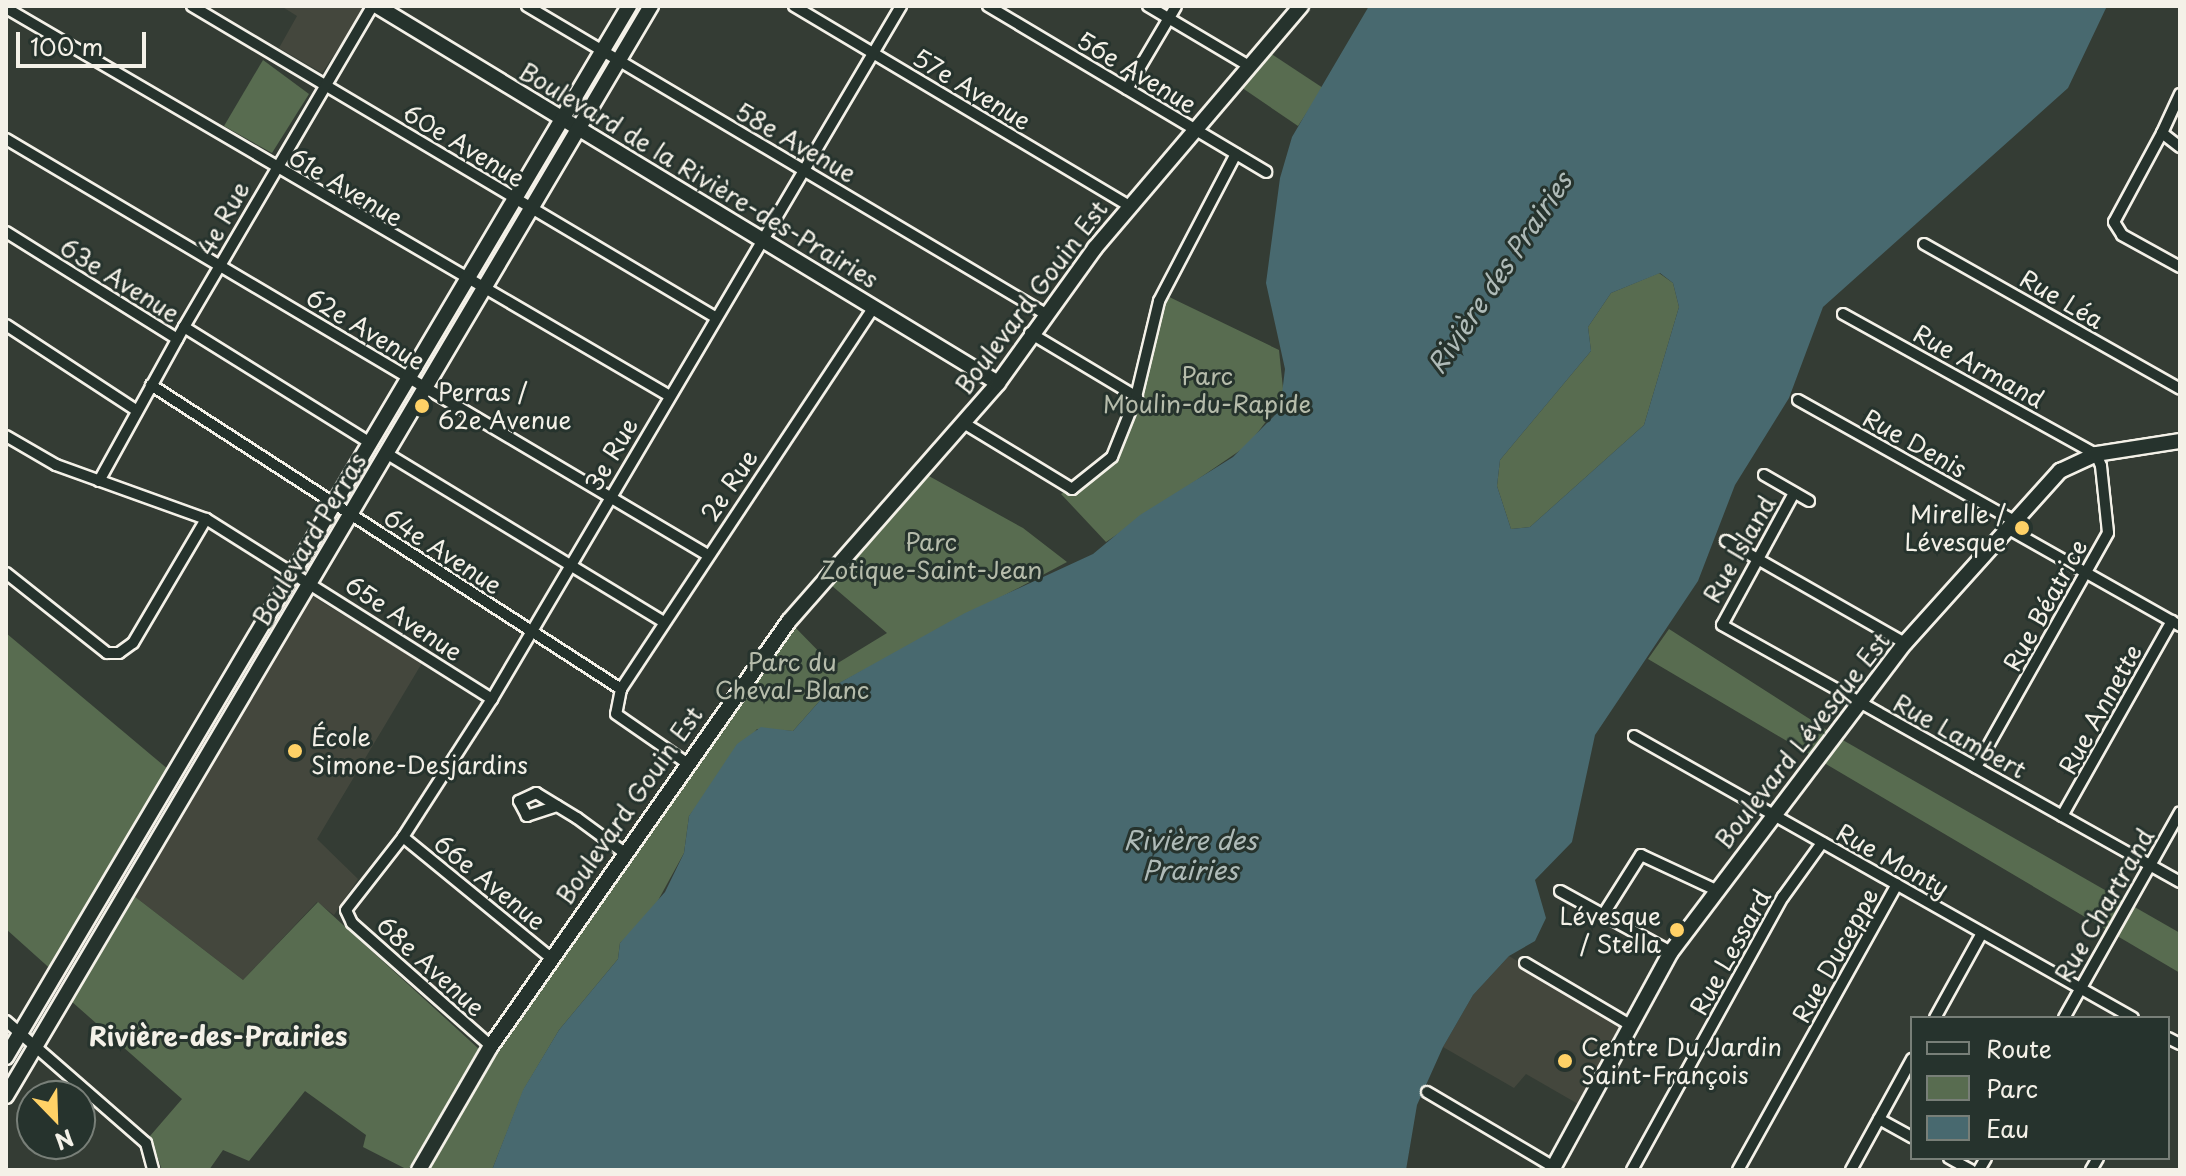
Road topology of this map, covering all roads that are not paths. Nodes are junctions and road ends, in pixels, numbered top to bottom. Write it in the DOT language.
graph roads {
  1 [pos="192,6"];
  2 [pos="375,6"];
  3 [pos="527,6"];
  4 [pos="629,6"];
  5 [pos="651,6"];
  6 [pos="794,6"];
  7 [pos="901,6"];
  8 [pos="988,6"];
  9 [pos="1148,6"];
  10 [pos="1176,6"];
  11 [pos="1301,6"];
  12 [pos="6,8"];
  13 [pos="1169,18"];
  14 [pos="603,51"];
  15 [pos="873,53"];
  16 [pos="619,61"];
  17 [pos="1249,66"];
  18 [pos="326,86"];
  19 [pos="1127,89"];
  20 [pos="2180,94"];
  21 [pos="563,117"];
  22 [pos="580,127"];
  23 [pos="1196,130"];
  24 [pos="2162,133"];
  25 [pos="6,139"];
  26 [pos="2180,147"];
  27 [pos="1236,154"];
  28 [pos="274,167"];
  29 [pos="804,170"];
  30 [pos="1266,172"];
  31 [pos="515,199"];
  32 [pos="1129,206"];
  33 [pos="531,208"];
  34 [pos="6,232"];
  35 [pos="763,239"];
  36 [pos="1924,244"];
  37 [pos="219,265"];
  38 [pos="2180,267"];
  39 [pos="466,281"];
  40 [pos="484,289"];
  41 [pos="874,307"];
  42 [pos="1044,313"];
  43 [pos="1843,314"];
  44 [pos="715,317"];
  45 [pos="6,325"];
  46 [pos="184,327"];
  47 [pos="1030,333"];
  48 [pos="177,339"];
  49 [pos="409,378"];
  50 [pos="998,383"];
  51 [pos="151,385"];
  52 [pos="425,387"];
  53 [pos="2180,389"];
  54 [pos="668,395"];
  55 [pos="1137,397"];
  56 [pos="1798,400"];
  57 [pos="136,410"];
  58 [pos="962,422"];
  59 [pos="6,436"];
  60 [pos="2180,441"];
  61 [pos="370,443"];
  62 [pos="386,453"];
  63 [pos="2096,454"];
  64 [pos="1764,475"];
  65 [pos="99,481"];
  66 [pos="1794,493"];
  67 [pos="610,497"];
  68 [pos="1809,501"];
  69 [pos="333,505"];
  70 [pos="349,515"];
  71 [pos="206,519"];
  72 [pos="2010,524"];
  73 [pos="1726,541"];
  74 [pos="706,554"];
  75 [pos="1756,559"];
  76 [pos="570,566"];
  77 [pos="294,571"];
  78 [pos="6,573"];
  79 [pos="2086,573"];
  80 [pos="309,581"];
  81 [pos="662,621"];
  82 [pos="2176,624"];
  83 [pos="1722,625"];
  84 [pos="531,631"];
  85 [pos="1905,643"];
  86 [pos="621,689"];
  87 [pos="492,699"];
  88 [pos="1858,701"];
  89 [pos="1634,736"];
  90 [pos="684,761"];
  91 [pos="1976,767"];
  92 [pos="557,806"];
  93 [pos="2180,812"];
  94 [pos="1771,814"];
  95 [pos="2062,816"];
  96 [pos="403,837"];
  97 [pos="1822,843"];
  98 [pos="622,851"];
  99 [pos="2150,865"];
  100 [pos="2180,882"];
  101 [pos="1897,884"];
  102 [pos="1714,889"];
  103 [pos="1560,891"];
  104 [pos="346,915"];
  105 [pos="1603,915"];
  106 [pos="1982,933"];
  107 [pos="1671,952"];
  108 [pos="551,958"];
  109 [pos="1525,963"];
  110 [pos="2080,988"];
  111 [pos="1936,1016"];
  112 [pos="2065,1016"];
  113 [pos="2129,1016"];
  114 [pos="6,1021"];
  115 [pos="1632,1026"];
  116 [pos="20,1033"];
  117 [pos="34,1045"];
  118 [pos="491,1046"];
  119 [pos="6,1057"];
  120 [pos="1910,1063"];
  121 [pos="1427,1092"];
  122 [pos="6,1096"];
  123 [pos="1879,1119"];
  124 [pos="1910,1136"];
  125 [pos="1953,1160"];
  126 [pos="1553,1168"];
  127 [pos="153,1170"];
  128 [pos="419,1170"];
  129 [pos="1632,1170"];
  130 [pos="1738,1170"];
  131 [pos="1851,1170"];
  132 [pos="1971,1170"];
  1 -- 18 [label="street, 60e Avenue"];
  2 -- 18 [label="street, 4e Rue"];
  2 -- 21 [label="street, Boulevard de la Rivière-des-Prairies"];
  3 -- 14 [label="street, 58e Avenue"];
  4 -- 14 [label="street, Boulevard Perras"];
  5 -- 16 [label="street, Boulevard Perras"];
  6 -- 15 [label="street, 57e Avenue"];
  7 -- 15 [label="street, 3e Rue"];
  8 -- 19 [label="street, 56e Avenue"];
  9 -- 13 [label="street"];
  10 -- 13 [label="street"];
  11 -- 17 [label="street, Boulevard Gouin Est"];
  12 -- 28 [label="street, 61e Avenue"];
  13 -- 17 [label="street"];
  13 -- 19 [label="street"];
  14 -- 16 [label="street, 58e Avenue"];
  14 -- 21 [label="street, Boulevard Perras"];
  15 -- 29 [label="street, 3e Rue"];
  15 -- 32 [label="street, 57e Avenue"];
  16 -- 22 [label="street, Boulevard Perras"];
  16 -- 29 [label="street, 58e Avenue"];
  17 -- 23 [label="street, Boulevard Gouin Est"];
  18 -- 28 [label="street, 4e Rue"];
  18 -- 31 [label="street, 60e Avenue"];
  19 -- 23 [label="street, 56e Avenue"];
  20 -- 24 [label="street"];
  21 -- 22 [label="street, Boulevard de la Rivière-des-Prairies"];
  21 -- 31 [label="street, Boulevard Perras"];
  22 -- 33 [label="street, Boulevard Perras"];
  22 -- 35 [label="street, Boulevard de la Rivière-des-Prairies"];
  23 -- 27 [label="street, 56e Avenue"];
  23 -- 32 [label="street, Boulevard Gouin Est"];
  24 -- 26 [label="street"];
  24 -- 38 [label="street"];
  25 -- 37 [label="street, 62e Avenue"];
  27 -- 30 [label="street, 56e Avenue"];
  27 -- 55 [label="street"];
  28 -- 37 [label="street, 4e Rue"];
  28 -- 39 [label="street, 61e Avenue"];
  29 -- 35 [label="street, 3e Rue"];
  29 -- 42 [label="street, 58e Avenue"];
  31 -- 33 [label="street, 60e Avenue"];
  31 -- 39 [label="street, Boulevard Perras"];
  32 -- 42 [label="street, Boulevard Gouin Est"];
  33 -- 40 [label="street, Boulevard Perras"];
  33 -- 44 [label="street, 60e Avenue"];
  34 -- 48 [label="street, 63e Avenue"];
  35 -- 41 [label="street, Boulevard de la Rivière-des-Prairies"];
  35 -- 44 [label="street, 3e Rue"];
  36 -- 53 [label="street, Rue Léa"];
  37 -- 46 [label="street, 4e Rue"];
  37 -- 49 [label="street, 62e Avenue"];
  39 -- 40 [label="street, 61e Avenue"];
  39 -- 49 [label="street, Boulevard Perras"];
  40 -- 52 [label="street, Boulevard Perras"];
  40 -- 54 [label="street, 61e Avenue"];
  41 -- 50 [label="street, Boulevard de la Rivière-des-Prairies"];
  41 -- 74 [label="street, 2e Rue"];
  42 -- 47 [label="street, Boulevard Gouin Est"];
  43 -- 63 [label="street, Rue Armand"];
  44 -- 54 [label="street, 3e Rue"];
  45 -- 57 [label="street"];
  46 -- 48 [label="street, 63e Avenue"];
  46 -- 61 [label="street, 63e Avenue"];
  47 -- 50 [label="street, Boulevard Gouin Est"];
  47 -- 55 [label="street"];
  48 -- 51 [label="street"];
  49 -- 52 [label="street, 62e Avenue"];
  49 -- 61 [label="street, Boulevard Perras"];
  50 -- 58 [label="street, Boulevard Gouin Est"];
  51 -- 57 [label="street"];
  51 -- 69 [label="street, 64e Avenue"];
  52 -- 62 [label="street, Boulevard Perras"];
  52 -- 67 [label="street, 62e Avenue"];
  54 -- 67 [label="street, 3e Rue"];
  55 -- 58 [label="street"];
  56 -- 72 [label="street, Rue Denis"];
  57 -- 65 [label="street"];
  58 -- 90 [label="street, Boulevard Gouin Est"];
  59 -- 65 [label="street, 65e Avenue"];
  60 -- 63 [label="street, Boulevard Lévesque Est"];
  61 -- 69 [label="street, Boulevard Perras"];
  62 -- 70 [label="street, Boulevard Perras"];
  62 -- 76 [label="street"];
  63 -- 72 [label="street, Boulevard Lévesque Est"];
  63 -- 79 [label="street, Rue Béatrice"];
  64 -- 66 [label="street"];
  65 -- 71 [label="street, 65e Avenue"];
  66 -- 68 [label="street"];
  66 -- 75 [label="street, Rue Island"];
  67 -- 74 [label="street, 62e Avenue"];
  67 -- 76 [label="street, 3e Rue"];
  69 -- 70 [label="street, 64e Avenue"];
  69 -- 77 [label="street, Boulevard Perras"];
  70 -- 80 [label="street, Boulevard Perras"];
  70 -- 84 [label="street, 64e Avenue"];
  71 -- 77 [label="street, 65e Avenue"];
  71 -- 78 [label="street"];
  72 -- 79 [label="street, Rue Denis"];
  72 -- 85 [label="street, Boulevard Lévesque Est"];
  73 -- 75 [label="street"];
  74 -- 81 [label="street, 2e Rue"];
  75 -- 83 [label="street, Rue Island"];
  75 -- 85 [label="street"];
  76 -- 81 [label="street"];
  76 -- 84 [label="street, 3e Rue"];
  77 -- 80 [label="street, 65e Avenue"];
  77 -- 116 [label="street, Boulevard Perras"];
  79 -- 82 [label="street, Rue Denis"];
  79 -- 91 [label="street, Rue Béatrice"];
  80 -- 87 [label="street, 65e Avenue"];
  80 -- 117 [label="street, Boulevard Perras"];
  81 -- 86 [label="street, 2e Rue"];
  82 -- 95 [label="street, Rue Annette"];
  83 -- 88 [label="street, Rue Lambert"];
  84 -- 86 [label="street, 64e Avenue"];
  84 -- 87 [label="street, 3e Rue"];
  85 -- 88 [label="street, Boulevard Lévesque Est"];
  86 -- 90 [label="street"];
  87 -- 96 [label="street, 3e Rue"];
  88 -- 91 [label="street, Rue Lambert"];
  88 -- 94 [label="street, Boulevard Lévesque Est"];
  89 -- 94 [label="street, Rue Monty"];
  90 -- 98 [label="street, Boulevard Gouin Est"];
  91 -- 95 [label="street, Rue Lambert"];
  92 -- 98 [label="street"];
  93 -- 99 [label="street, Rue Chartrand"];
  94 -- 97 [label="street, Rue Monty"];
  94 -- 102 [label="street, Boulevard Lévesque Est"];
  95 -- 99 [label="street, Rue Lambert"];
  96 -- 104 [label="street, 3e Rue"];
  96 -- 108 [label="street, 66e Avenue"];
  97 -- 101 [label="street, Rue Monty"];
  97 -- 129 [label="street, Rue Lessard"];
  98 -- 108 [label="street, Boulevard Gouin Est"];
  99 -- 100 [label="street, Rue Lambert"];
  99 -- 110 [label="street, Rue Chartrand"];
  101 -- 106 [label="street, Rue Monty"];
  101 -- 130 [label="street, Rue Duceppe"];
  102 -- 105 [label="street"];
  102 -- 107 [label="street, Boulevard Lévesque Est"];
  103 -- 105 [label="street"];
  104 -- 118 [label="street, 68e Avenue"];
  105 -- 107 [label="street"];
  106 -- 110 [label="street, Rue Monty"];
  106 -- 111 [label="street"];
  107 -- 115 [label="street, Boulevard Lévesque Est"];
  108 -- 118 [label="street, Boulevard Gouin Est"];
  109 -- 115 [label="street"];
  110 -- 112 [label="street, Rue Chartrand"];
  110 -- 113 [label="street, Rue Monty"];
  114 -- 116 [label="street"];
  115 -- 126 [label="street, Boulevard Lévesque Est"];
  116 -- 117 [label="street"];
  116 -- 119 [label="street, Boulevard Perras"];
  117 -- 122 [label="street, Boulevard Perras"];
  117 -- 127 [label="street"];
  118 -- 128 [label="street, Boulevard Gouin Est"];
  120 -- 123 [label="street"];
  121 -- 126 [label="street"];
  123 -- 124 [label="street"];
  123 -- 131 [label="street"];
  125 -- 132 [label="street"];
}
